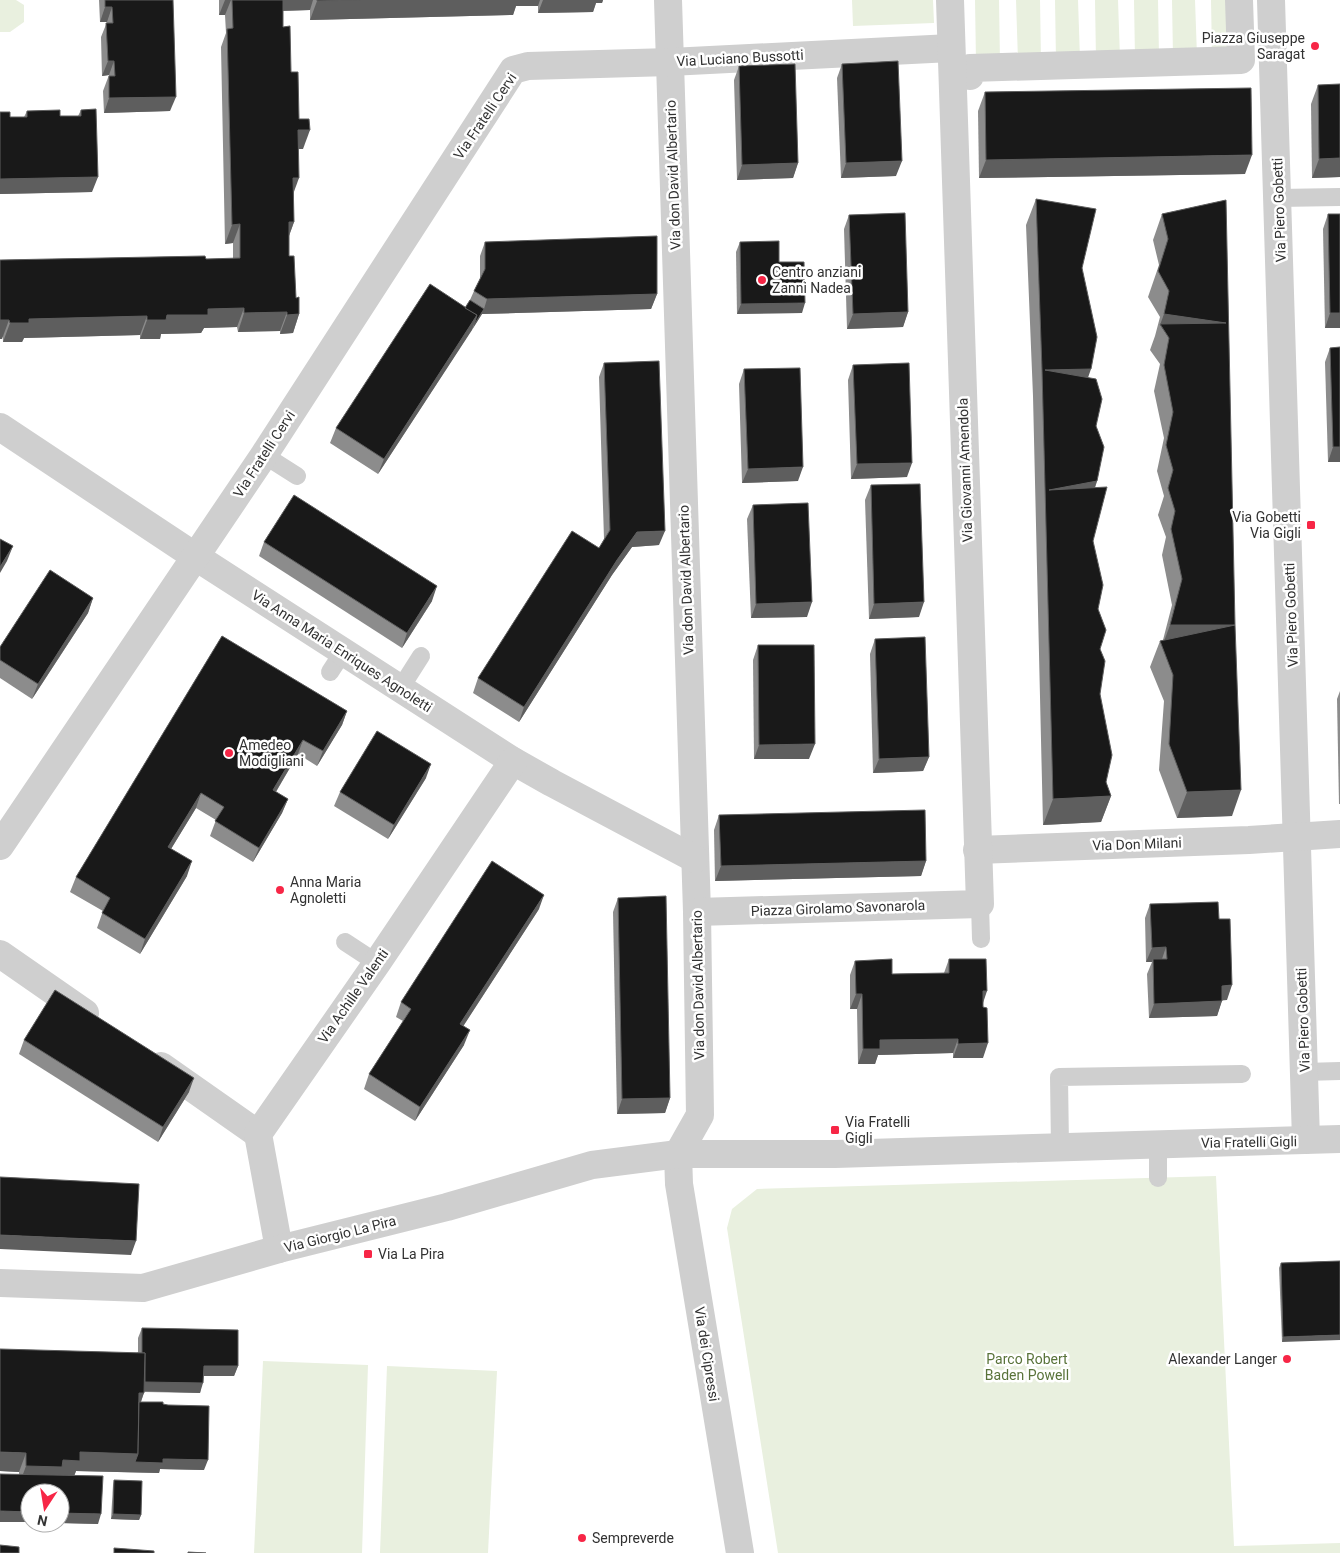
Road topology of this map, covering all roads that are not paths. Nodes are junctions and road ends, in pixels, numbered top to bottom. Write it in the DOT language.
graph roads {
  1 [pos="668,0"];
  2 [pos="950,0"];
  3 [pos="968,0"];
  4 [pos="1239,0"];
  5 [pos="1271,0"];
  6 [pos="951,48"];
  7 [pos="670,62"];
  8 [pos="528,66"];
  9 [pos="1340,197"];
  10 [pos="1278,198"];
  11 [pos="0,427"];
  12 [pos="264,455"];
  13 [pos="297,476"];
  14 [pos="196,557"];
  15 [pos="421,656"];
  16 [pos="400,689"];
  17 [pos="513,761"];
  18 [pos="1340,834"];
  19 [pos="1297,836"];
  20 [pos="0,846"];
  21 [pos="977,850"];
  22 [pos="695,859"];
  23 [pos="980,904"];
  24 [pos="697,912"];
  25 [pos="981,939"];
  26 [pos="345,942"];
  27 [pos="0,954"];
  28 [pos="377,963"];
  29 [pos="105,1027"];
  30 [pos="137,1050"];
  31 [pos="1340,1071"];
  32 [pos="1304,1072"];
  33 [pos="1242,1074"];
  34 [pos="258,1134"];
  35 [pos="1340,1139"];
  36 [pos="1306,1140"];
  37 [pos="1158,1144"];
  38 [pos="1060,1147"];
  39 [pos="678,1154"];
  40 [pos="1158,1178"];
  41 [pos="279,1249"];
  42 [pos="0,1283"];
  43 [pos="740,1553"];
  1 -- 7 [label="street, Via don David Albertario"];
  2 -- 6 [label="street, Via Giovanni Amendola"];
  3 -- 4 [label="street"];
  5 -- 10 [label="street, Via Piero Gobetti"];
  6 -- 7 [label="street, Via Luciano Bussotti"];
  6 -- 21 [label="street, Via Giovanni Amendola"];
  7 -- 8 [label="street, Via Luciano Bussotti"];
  7 -- 22 [label="street, Via don David Albertario"];
  8 -- 12 [label="street, Via Fratelli Cervi"];
  9 -- 10 [label="lane"];
  10 -- 19 [label="street, Via Piero Gobetti"];
  11 -- 14 [label="street, Via Anna Maria Enriques Agnoletti"];
  12 -- 13 [label="lane"];
  12 -- 14 [label="street, Via Fratelli Cervi"];
  14 -- 16 [label="street, Via Anna Maria Enriques Agnoletti"];
  14 -- 20 [label="street, Via Fratelli Cervi"];
  15 -- 16 [label="lane"];
  16 -- 17 [label="street, Via Anna Maria Enriques Agnoletti"];
  17 -- 22 [label="street, Via Anna Maria Enriques Agnoletti"];
  17 -- 28 [label="street, Via Achille Valenti"];
  18 -- 19 [label="street, Via Don Milani"];
  19 -- 21 [label="street, Via Don Milani"];
  19 -- 32 [label="street, Via Piero Gobetti"];
  21 -- 23 [label="street, Via Giovanni Amendola"];
  22 -- 24 [label="street, Via don David Albertario"];
  23 -- 24 [label="street, Piazza Girolamo Savonarola"];
  23 -- 25 [label="lane, Via Giovanni Amendola"];
  24 -- 39 [label="street, Via don David Albertario"];
  26 -- 28 [label="lane"];
  27 -- 29 [label="street"];
  28 -- 34 [label="street, Via Achille Valenti"];
  30 -- 34 [label="street"];
  31 -- 32 [label="lane"];
  32 -- 36 [label="street, Via Piero Gobetti"];
  33 -- 38 [label="lane"];
  34 -- 41 [label="street"];
  35 -- 36 [label="street, Via Fratelli Gigli"];
  36 -- 37 [label="street, Via Fratelli Gigli"];
  37 -- 38 [label="street, Via Fratelli Gigli"];
  37 -- 40 [label="lane"];
  38 -- 39 [label="street, Via Fratelli Gigli"];
  39 -- 41 [label="street, Via Giorgio La Pira"];
  39 -- 43 [label="street, Via dei Cipressi"];
  41 -- 42 [label="street, Via Giorgio La Pira"];
}
